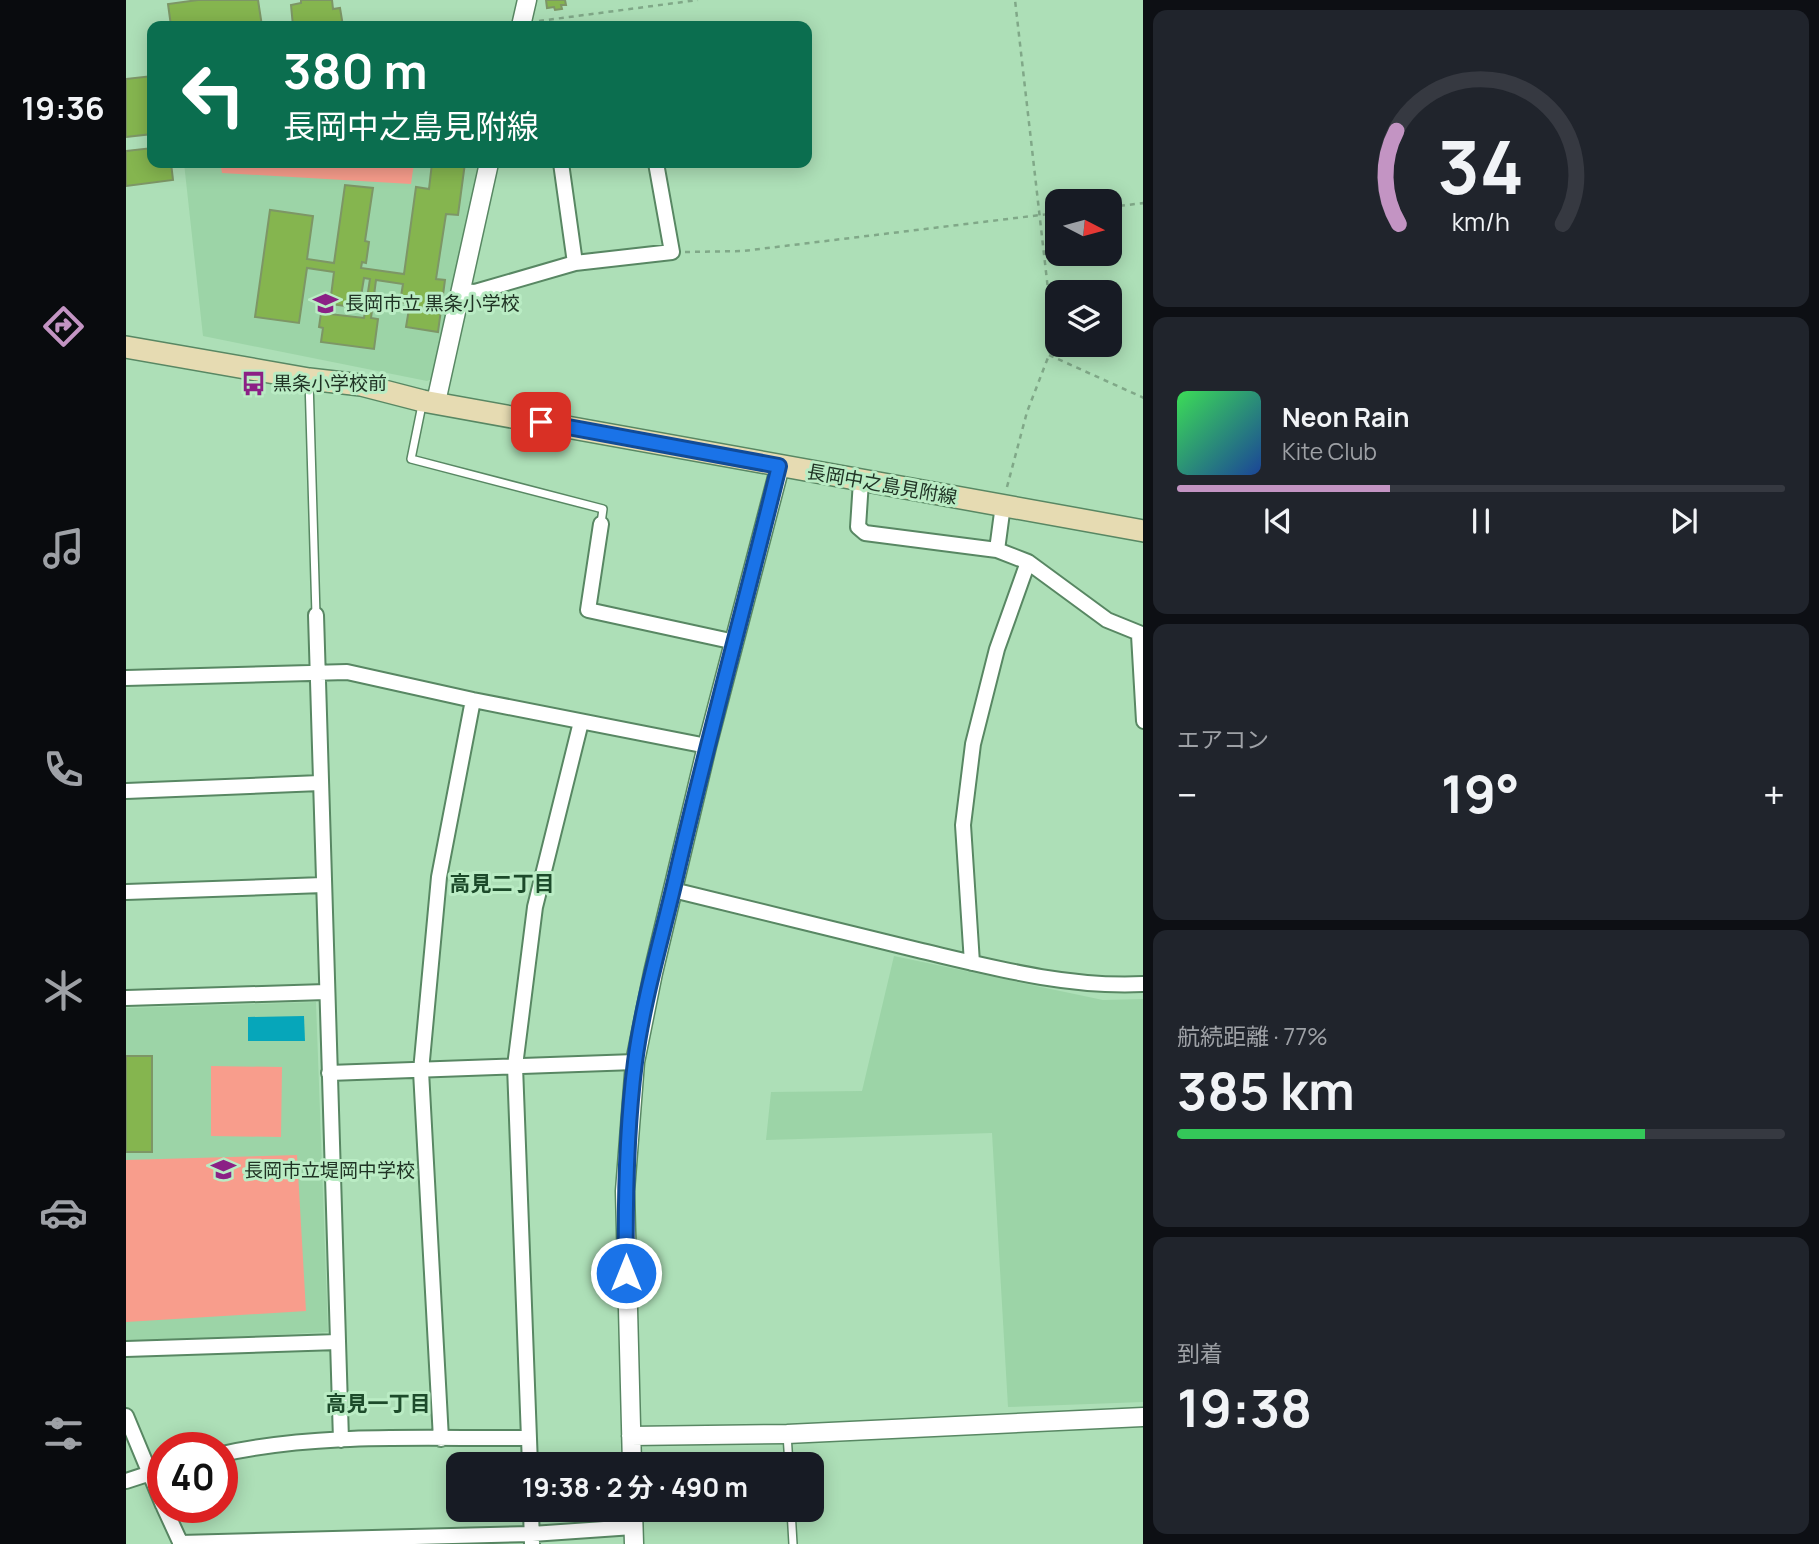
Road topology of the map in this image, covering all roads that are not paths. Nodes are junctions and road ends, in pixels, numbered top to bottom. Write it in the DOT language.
graph roads {
  1 [pos="527,0"];
  2 [pos="523,21"];
  3 [pos="488,168"];
  4 [pos="562,168"];
  5 [pos="657,168"];
  6 [pos="575,263"];
  7 [pos="461,290"];
  8 [pos="126,347"];
  9 [pos="309,379"];
  10 [pos="429,401"];
  11 [pos="779,466"];
  12 [pos="861,481"];
  13 [pos="1003,505"];
  14 [pos="601,524"];
  15 [pos="1143,531"];
  16 [pos="997,550"];
  17 [pos="1028,562"];
  18 [pos="316,615"];
  19 [pos="1141,635"];
  20 [pos="736,642"];
  21 [pos="317,674"];
  22 [pos="126,678"];
  23 [pos="473,700"];
  24 [pos="1143,721"];
  25 [pos="581,722"];
  26 [pos="707,746"];
  27 [pos="320,783"];
  28 [pos="126,791"];
  29 [pos="323,885"];
  30 [pos="673,890"];
  31 [pos="126,892"];
  32 [pos="972,963"];
  33 [pos="1143,984"];
  34 [pos="326,992"];
  35 [pos="126,998"];
  36 [pos="635,1062"];
  37 [pos="515,1066"];
  38 [pos="421,1071"];
  39 [pos="329,1073"];
  40 [pos="338,1342"];
  41 [pos="126,1349"];
  42 [pos="126,1416"];
  43 [pos="1143,1417"];
  44 [pos="787,1434"];
  45 [pos="631,1436"];
  46 [pos="529,1438"];
  47 [pos="441,1439"];
  48 [pos="341,1440"];
  49 [pos="238,1451"];
  50 [pos="530,1452"];
  51 [pos="632,1452"];
  52 [pos="788,1452"];
  53 [pos="147,1454"];
  54 [pos="147,1474"];
  55 [pos="126,1481"];
  56 [pos="792,1522"];
  57 [pos="171,1523"];
  58 [pos="633,1527"];
  59 [pos="532,1539"];
  60 [pos="435,1540"];
  61 [pos="340,1542"];
  62 [pos="180,1543"];
  63 [pos="793,1544"];
  1 -- 2 [label="street"];
  3 -- 7 [label="street"];
  4 -- 6 [label="street"];
  5 -- 6 [label="street"];
  6 -- 7 [label="street"];
  7 -- 10 [label="street"];
  8 -- 9 [label="main road, 長岡中之島見附線"];
  9 -- 10 [label="main road, 長岡中之島見附線"];
  9 -- 18 [label="lane"];
  10 -- 11 [label="main road, 長岡中之島見附線"];
  10 -- 14 [label="lane"];
  11 -- 12 [label="main road, 長岡中之島見附線"];
  11 -- 20 [label="street"];
  12 -- 13 [label="main road, 長岡中之島見附線"];
  12 -- 16 [label="street"];
  13 -- 15 [label="main road, 長岡中之島見附線"];
  13 -- 16 [label="street"];
  14 -- 20 [label="street"];
  16 -- 17 [label="street"];
  17 -- 19 [label="street"];
  17 -- 32 [label="street"];
  18 -- 21 [label="street"];
  19 -- 24 [label="street"];
  20 -- 26 [label="street"];
  21 -- 22 [label="street"];
  21 -- 23 [label="street"];
  21 -- 27 [label="street"];
  23 -- 25 [label="street"];
  23 -- 38 [label="street"];
  25 -- 26 [label="street"];
  25 -- 37 [label="street"];
  26 -- 30 [label="street"];
  27 -- 28 [label="street"];
  27 -- 29 [label="street"];
  29 -- 31 [label="street"];
  29 -- 34 [label="street"];
  30 -- 32 [label="street"];
  30 -- 36 [label="street"];
  32 -- 33 [label="street"];
  34 -- 35 [label="street"];
  34 -- 39 [label="street"];
  36 -- 37 [label="street"];
  36 -- 45 [label="street"];
  37 -- 38 [label="street"];
  37 -- 46 [label="street"];
  38 -- 39 [label="street"];
  38 -- 47 [label="street"];
  39 -- 40 [label="street"];
  40 -- 41 [label="street"];
  40 -- 48 [label="street"];
  42 -- 53 [label="street"];
  43 -- 44 [label="street"];
  44 -- 45 [label="street"];
  44 -- 52 [label="lane"];
  45 -- 51 [label="street"];
  46 -- 47 [label="street"];
  46 -- 50 [label="street"];
  47 -- 48 [label="street"];
  48 -- 49 [label="street"];
  54 -- 55 [label="street"];
  56 -- 63 [label="lane"];
  57 -- 62 [label="street"];
  58 -- 59 [label="street"];
  59 -- 60 [label="street"];
  60 -- 61 [label="street"];
  61 -- 62 [label="street"];
}
